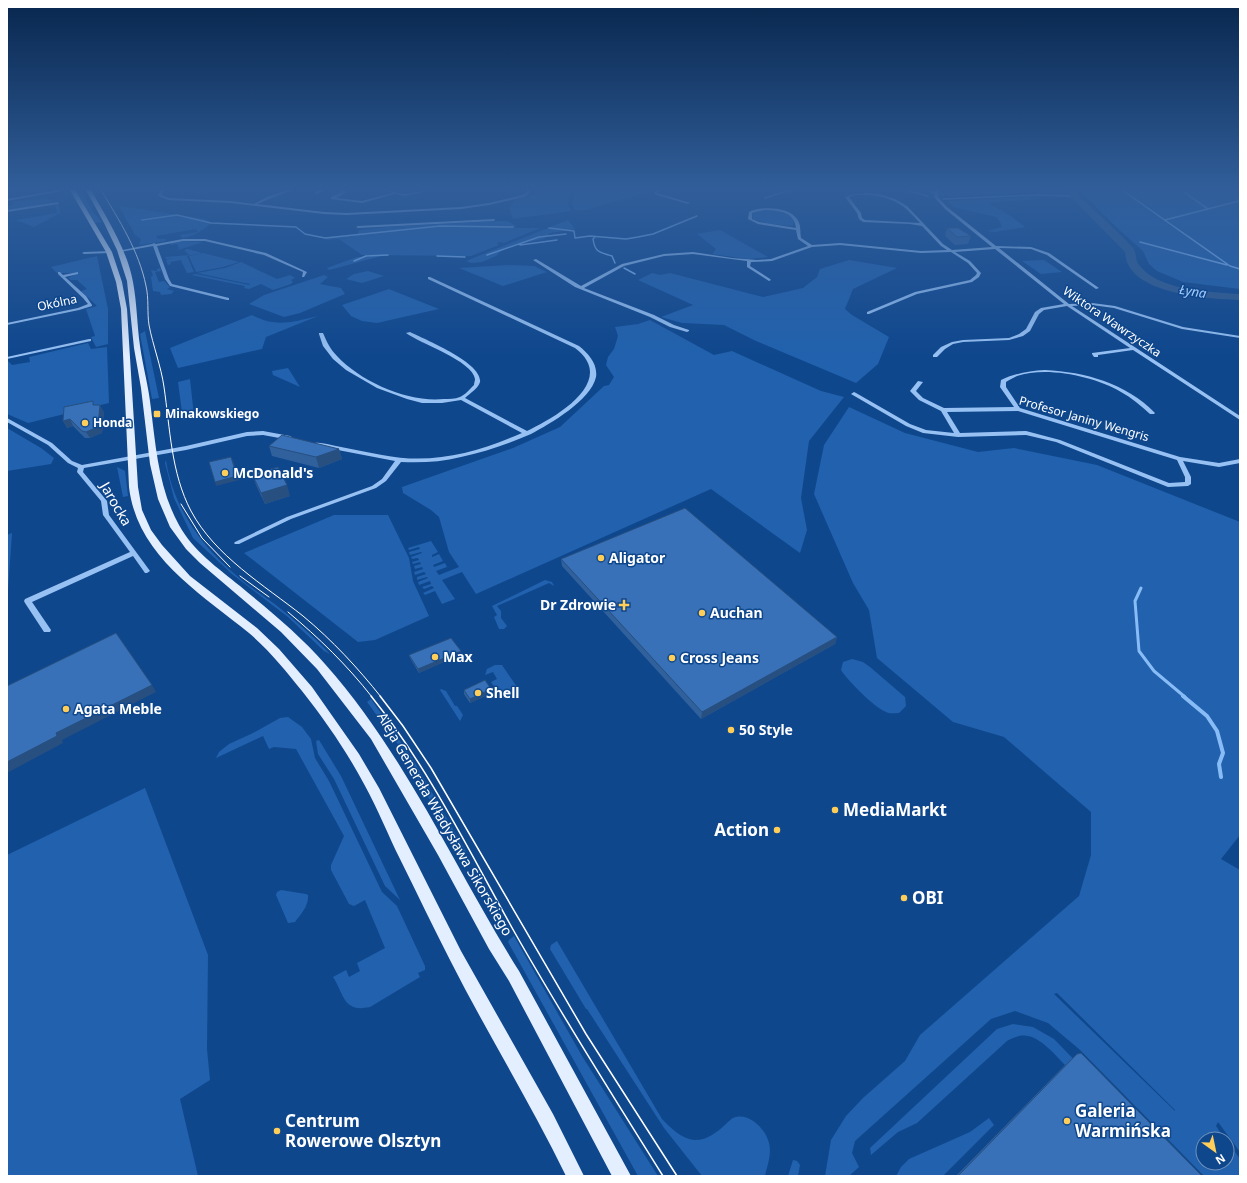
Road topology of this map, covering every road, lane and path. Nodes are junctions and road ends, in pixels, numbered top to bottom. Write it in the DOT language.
graph roads {
  1 [pos="102,245"];
  2 [pos="104,245"];
  3 [pos="117,245"];
  4 [pos="148,245"];
  5 [pos="154,245"];
  6 [pos="227,245"];
  7 [pos="823,245"];
  8 [pos="852,245"];
  9 [pos="942,245"];
  10 [pos="992,245"];
  11 [pos="811,246"];
  12 [pos="995,248"];
  13 [pos="120,251"];
  14 [pos="950,251"];
  15 [pos="108,252"];
  16 [pos="535,260"];
  17 [pos="749,261"];
  18 [pos="77,272"];
  19 [pos="303,276"];
  20 [pos="428,278"];
  21 [pos="769,280"];
  22 [pos="581,288"];
  23 [pos="1097,288"];
  24 [pos="227,299"];
  25 [pos="1068,305"];
  26 [pos="869,313"];
  27 [pos="7,324"];
  28 [pos="687,331"];
  29 [pos="321,334"];
  30 [pos="408,334"];
  31 [pos="1240,337"];
  32 [pos="89,340"];
  33 [pos="1133,349"];
  34 [pos="935,356"];
  35 [pos="1096,356"];
  36 [pos="7,358"];
  37 [pos="920,382"];
  38 [pos="854,394"];
  39 [pos="462,398"];
  40 [pos="1018,409"];
  41 [pos="943,410"];
  42 [pos="1152,414"];
  43 [pos="1240,418"];
  44 [pos="7,420"];
  45 [pos="526,433"];
  46 [pos="958,435"];
  47 [pos="298,440"];
  48 [pos="313,443"];
  49 [pos="152,454"];
  50 [pos="131,459"];
  51 [pos="1179,459"];
  52 [pos="400,460"];
  53 [pos="1240,460"];
  54 [pos="81,468"];
  55 [pos="238,543"];
  56 [pos="134,552"];
  57 [pos="148,571"];
  58 [pos="47,630"];
  59 [pos="575,1176"];
  60 [pos="622,1176"];
  1 -- 15 [label="street"];
  2 -- 15 [label="main road"];
  3 -- 13 [label="main road, Aleja Generała Władysława Sikorskiego"];
  4 -- 13 [label="street"];
  5 -- 24 [label="street"];
  6 -- 19 [label="street"];
  7 -- 11 [label="street"];
  8 -- 14 [label="street"];
  9 -- 14 [label="street"];
  10 -- 12 [label="street, Wiktora Wawrzyczka"];
  11 -- 17 [label="street"];
  12 -- 14 [label="street"];
  12 -- 23 [label="street"];
  12 -- 25 [label="street, Wiktora Wawrzyczka"];
  13 -- 49 [label="main road, Aleja Generała Władysława Sikorskiego"];
  14 -- 26 [label="street"];
  15 -- 50 [label="main road"];
  16 -- 22 [label="street"];
  17 -- 21 [label="street"];
  17 -- 22 [label="street"];
  18 -- 27 [label="street, Okólna"];
  20 -- 45 [label="street"];
  22 -- 28 [label="street"];
  25 -- 31 [label="street"];
  25 -- 33 [label="street, Wiktora Wawrzyczka"];
  25 -- 34 [label="street"];
  29 -- 39 [label="street"];
  30 -- 39 [label="street"];
  32 -- 36 [label="street"];
  33 -- 35 [label="street"];
  33 -- 43 [label="street, Wiktora Wawrzyczka"];
  37 -- 41 [label="street, Profesor Janiny Wengris"];
  38 -- 46 [label="street"];
  39 -- 45 [label="street"];
  40 -- 41 [label="street, Profesor Janiny Wengris"];
  40 -- 42 [label="street"];
  40 -- 51 [label="street, Profesor Janiny Wengris"];
  41 -- 46 [label="street"];
  44 -- 54 [label="street, Jarocka"];
  45 -- 52 [label="street"];
  46 -- 51 [label="street"];
  47 -- 49 [label="street, Jarocka"];
  48 -- 52 [label="street"];
  49 -- 50 [label="street, Jarocka"];
  49 -- 60 [label="main road, Aleja Generała Władysława Sikorskiego"];
  50 -- 54 [label="street, Jarocka"];
  50 -- 59 [label="main road"];
  51 -- 53 [label="street, Profesor Janiny Wengris"];
  52 -- 55 [label="street"];
  54 -- 56 [label="street, Jarocka"];
  56 -- 57 [label="street, Jarocka"];
  56 -- 58 [label="street"];
}
